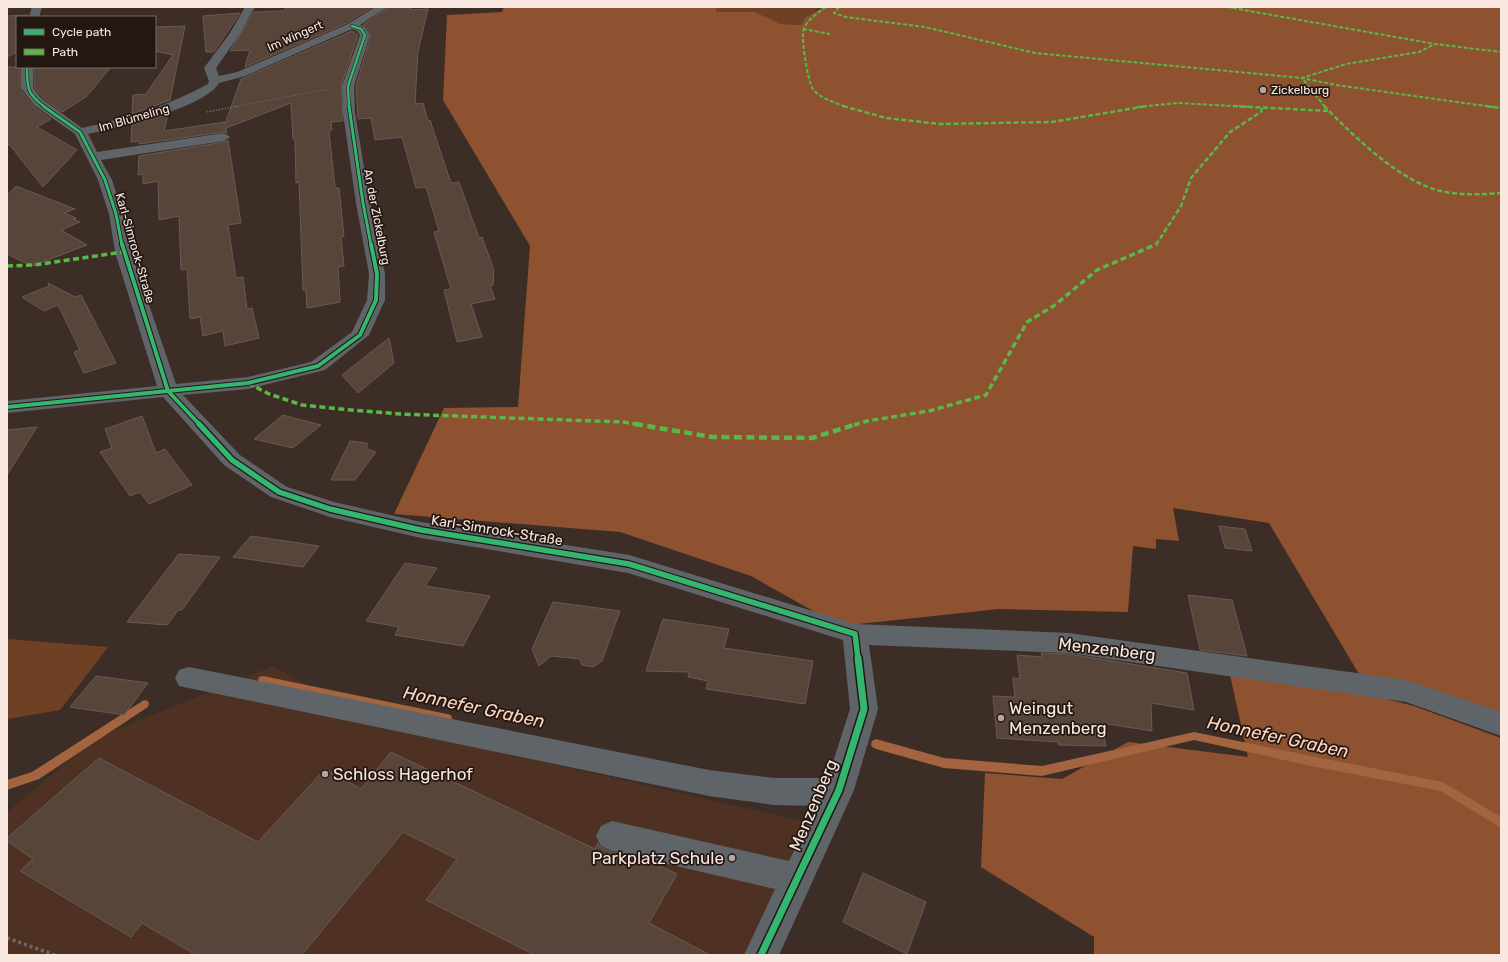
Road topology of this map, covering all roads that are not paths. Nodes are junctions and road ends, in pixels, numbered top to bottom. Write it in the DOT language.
graph roads {
  1 [pos="250,7"];
  2 [pos="382,7"];
  3 [pos="352,26"];
  4 [pos="27,68"];
  5 [pos="215,82"];
  6 [pos="80,132"];
  7 [pos="224,137"];
  8 [pos="93,157"];
  9 [pos="168,391"];
  10 [pos="7,407"];
  11 [pos="855,634"];
  12 [pos="189,678"];
  13 [pos="1501,724"];
  14 [pos="839,790"];
  15 [pos="612,836"];
  16 [pos="796,878"];
  17 [pos="760,955"];
  1 -- 5 [label="street"];
  2 -- 3 [label="street, Im Wingert"];
  3 -- 5 [label="street, Im Wingert"];
  3 -- 9 [label="street, An der Zickelburg"];
  4 -- 6 [label="street, Karl-Simrock-Straße"];
  5 -- 6 [label="street, Im Blümeling"];
  6 -- 8 [label="street, Karl-Simrock-Straße"];
  7 -- 8 [label="street"];
  8 -- 9 [label="street, Karl-Simrock-Straße"];
  9 -- 10 [label="street"];
  9 -- 11 [label="street, Karl-Simrock-Straße"];
  11 -- 13 [label="street, Menzenberg"];
  11 -- 14 [label="street, Menzenberg"];
  12 -- 14 [label="street"];
  14 -- 16 [label="street, Menzenberg"];
  15 -- 16 [label="street"];
  16 -- 17 [label="street, Menzenberg"];
}
